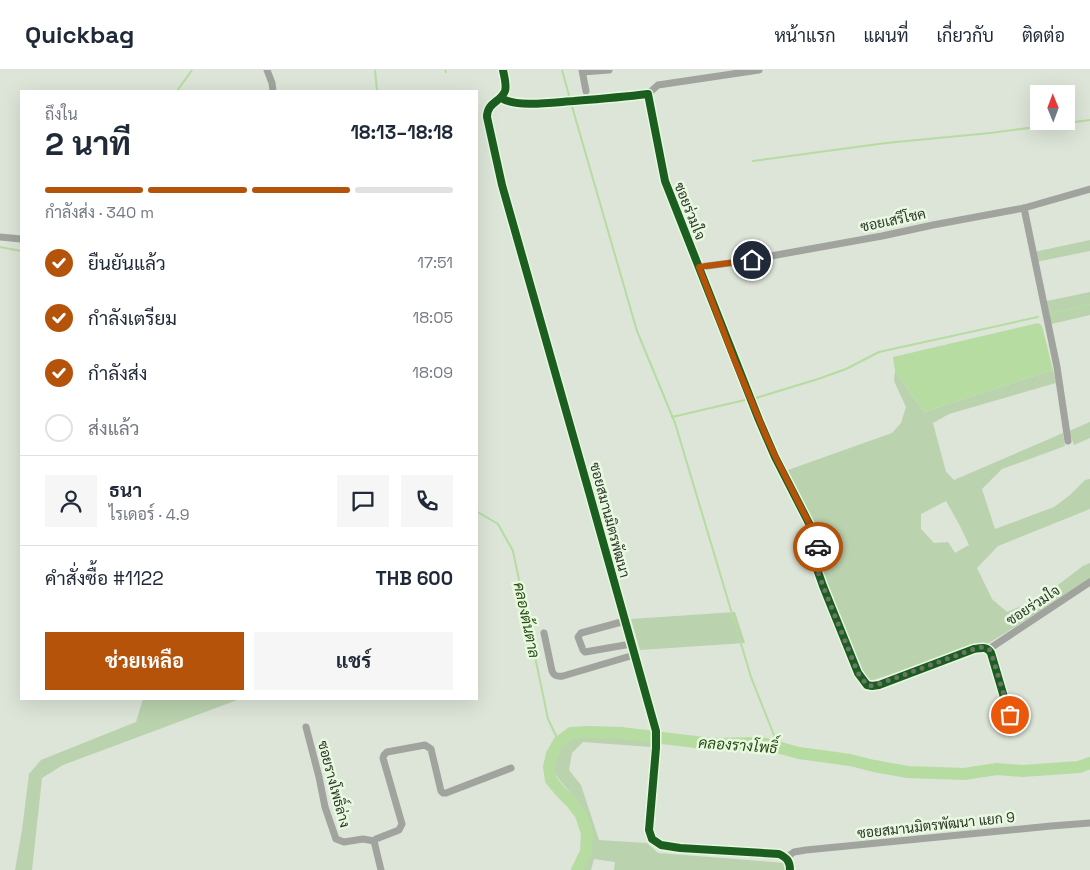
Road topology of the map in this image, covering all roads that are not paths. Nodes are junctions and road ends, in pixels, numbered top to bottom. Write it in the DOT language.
graph roads {
  1 [pos="267,70"];
  2 [pos="503,70"];
  3 [pos="609,70"];
  4 [pos="759,70"];
  5 [pos="582,71"];
  6 [pos="273,90"];
  7 [pos="586,91"];
  8 [pos="648,94"];
  9 [pos="501,98"];
  10 [pos="1090,190"];
  11 [pos="1024,208"];
  12 [pos="0,237"];
  13 [pos="20,239"];
  14 [pos="699,267"];
  15 [pos="1068,441"];
  16 [pos="1090,582"];
  17 [pos="624,621"];
  18 [pos="544,633"];
  19 [pos="631,644"];
  20 [pos="989,649"];
  21 [pos="634,655"];
  22 [pos="306,727"];
  23 [pos="1014,731"];
  24 [pos="511,768"];
  25 [pos="1090,823"];
  26 [pos="374,841"];
  27 [pos="786,858"];
  28 [pos="380,870"];
  29 [pos="790,870"];
  1 -- 6 [label="street"];
  2 -- 9 [label="street, ซอยสมานมิตรพัฒนา"];
  3 -- 5 [label="street"];
  4 -- 8 [label="street"];
  5 -- 7 [label="street"];
  8 -- 9 [label="street"];
  8 -- 14 [label="street, ซอยร่วมใจ"];
  9 -- 17 [label="street, ซอยสมานมิตรพัฒนา"];
  10 -- 11 [label="street, ซอยเสรีโชค"];
  11 -- 14 [label="street, ซอยเสรีโชค"];
  11 -- 15 [label="street"];
  12 -- 13 [label="street"];
  14 -- 20 [label="street, ซอยร่วมใจ"];
  16 -- 20 [label="street, ซอยร่วมใจ"];
  17 -- 19 [label="street, ซอยสมานมิตรพัฒนา"];
  17 -- 19 [label="street"];
  18 -- 21 [label="street"];
  19 -- 21 [label="street, ซอยสมานมิตรพัฒนา"];
  20 -- 23 [label="street"];
  21 -- 27 [label="street, ซอยสมานมิตรพัฒนา"];
  22 -- 26 [label="street, ซอยรางโพธิ์ล่าง"];
  24 -- 26 [label="street, ซอยรางโพธิ์ล่าง"];
  25 -- 27 [label="street, ซอยสมานมิตรพัฒนา แยก 9"];
  26 -- 28 [label="street"];
  27 -- 29 [label="street"];
}
